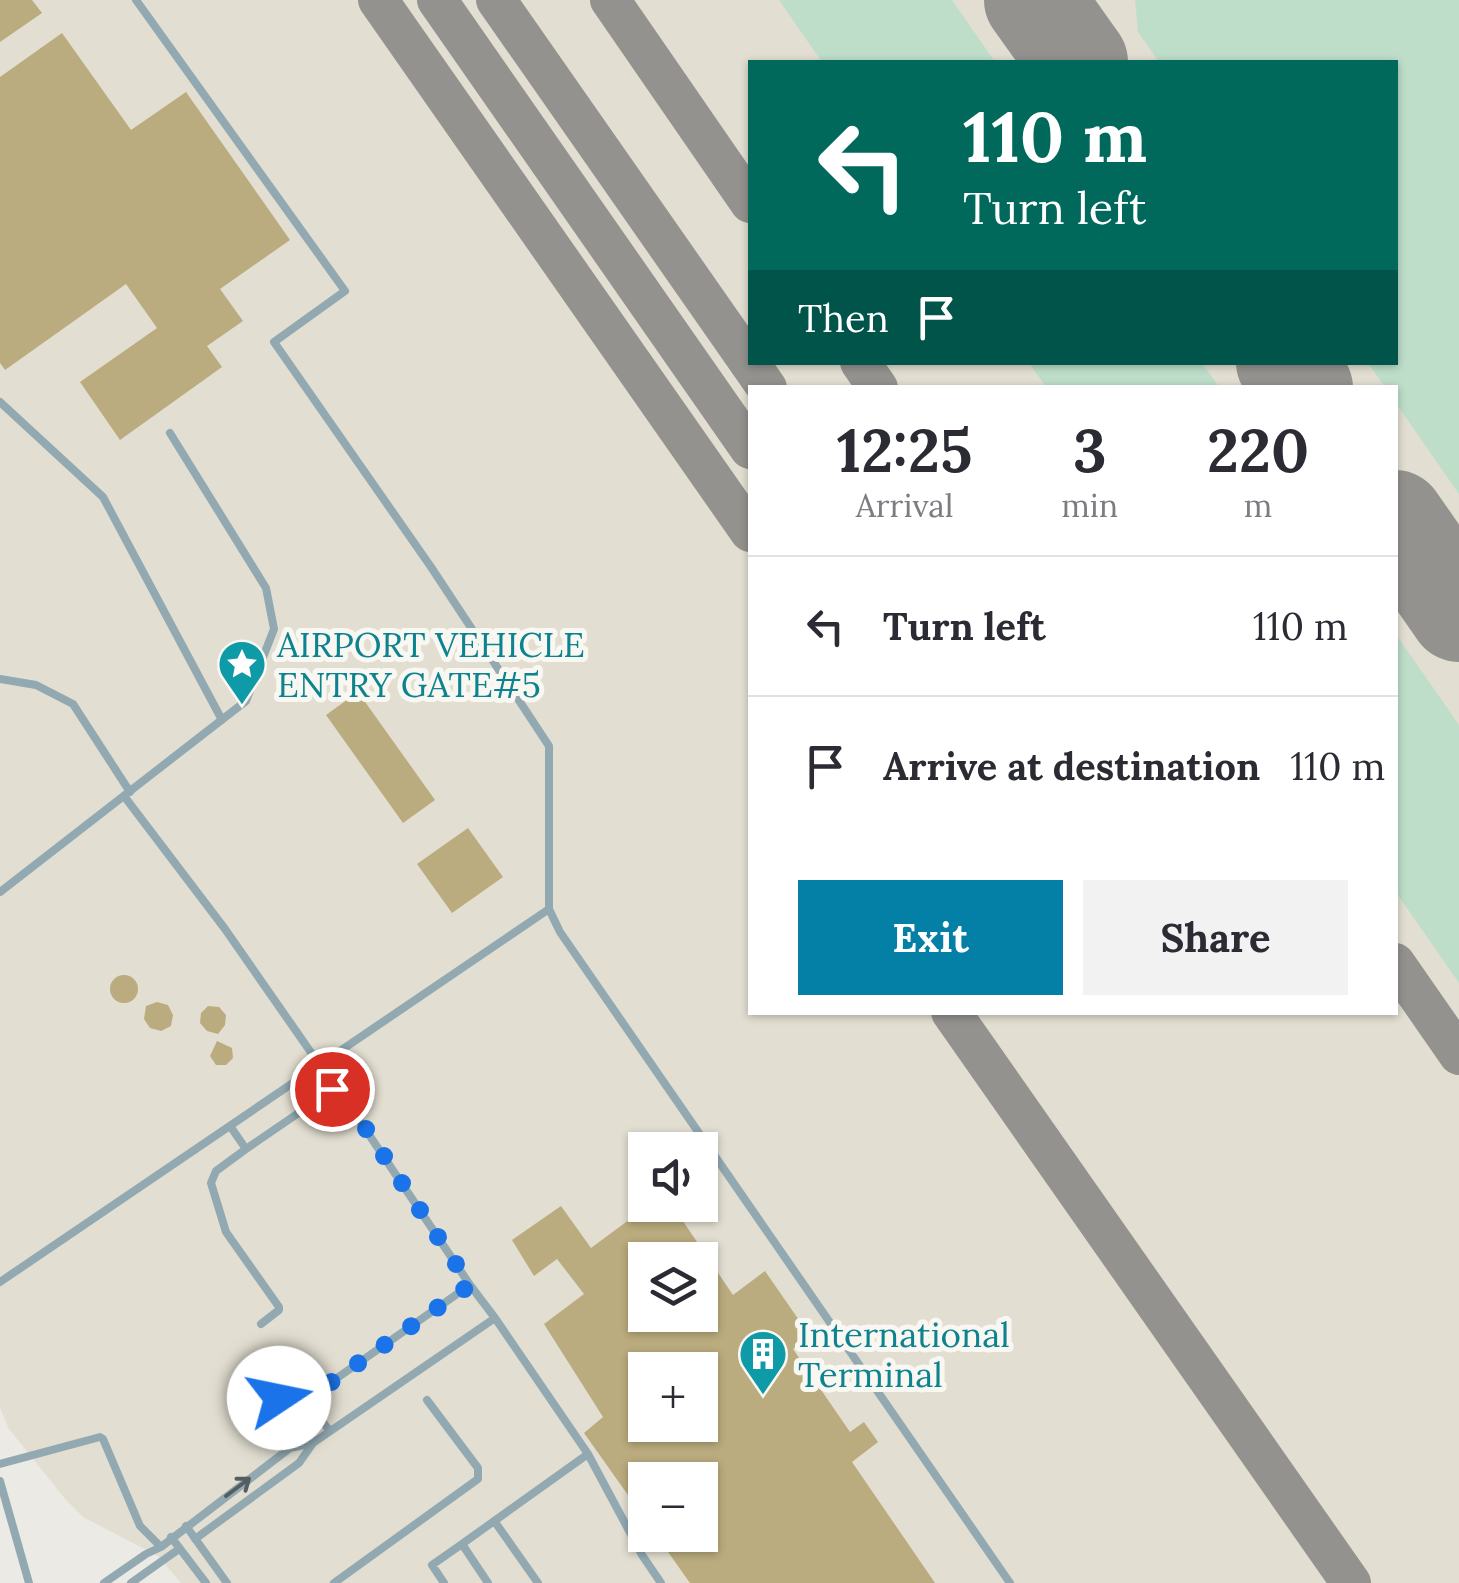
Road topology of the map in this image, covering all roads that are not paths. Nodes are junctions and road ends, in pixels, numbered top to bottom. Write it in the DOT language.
graph roads {
  1 [pos="136,0"];
  2 [pos="0,402"];
  3 [pos="170,432"];
  4 [pos="0,679"];
  5 [pos="222,720"];
  6 [pos="127,794"];
  7 [pos="0,892"];
  8 [pos="549,910"];
  9 [pos="318,1064"];
  10 [pos="230,1126"];
  11 [pos="246,1149"];
  12 [pos="0,1282"];
  13 [pos="470,1285"];
  14 [pos="496,1318"];
  15 [pos="260,1324"];
  16 [pos="278,1392"];
  17 [pos="427,1400"];
  18 [pos="308,1402"];
  19 [pos="330,1431"];
  20 [pos="313,1443"];
  21 [pos="588,1454"];
  22 [pos="0,1464"];
  23 [pos="0,1481"];
  24 [pos="495,1522"];
  25 [pos="186,1526"];
  26 [pos="171,1537"];
  27 [pos="195,1539"];
  28 [pos="462,1544"];
  29 [pos="161,1547"];
  30 [pos="180,1549"];
  31 [pos="29,1583"];
  32 [pos="104,1583"];
  33 [pos="131,1583"];
  34 [pos="206,1583"];
  35 [pos="227,1583"];
  36 [pos="334,1583"];
  37 [pos="444,1583"];
  38 [pos="488,1583"];
  39 [pos="538,1583"];
  40 [pos="660,1583"];
  41 [pos="1010,1583"];
  1 -- 8 [label="lane"];
  2 -- 5 [label="lane"];
  3 -- 5 [label="lane"];
  4 -- 6 [label="lane"];
  5 -- 6 [label="lane"];
  6 -- 7 [label="lane"];
  6 -- 9 [label="lane"];
  8 -- 9 [label="lane"];
  8 -- 41 [label="lane"];
  9 -- 10 [label="lane"];
  10 -- 11 [label="lane"];
  10 -- 12 [label="lane"];
  11 -- 13 [label="lane"];
  11 -- 15 [label="lane"];
  13 -- 14 [label="lane"];
  13 -- 18 [label="lane"];
  14 -- 19 [label="lane"];
  14 -- 21 [label="lane"];
  16 -- 18 [label="lane"];
  17 -- 36 [label="lane"];
  18 -- 19 [label="lane"];
  19 -- 20 [label="lane"];
  25 -- 20 [label="lane, one-way"];
  20 -- 27 [label="lane"];
  21 -- 24 [label="lane"];
  21 -- 40 [label="lane"];
  22 -- 29 [label="lane"];
  23 -- 31 [label="lane"];
  24 -- 28 [label="lane"];
  24 -- 39 [label="lane"];
  25 -- 26 [label="lane"];
  25 -- 27 [label="lane"];
  26 -- 29 [label="lane"];
  26 -- 30 [label="lane"];
  27 -- 35 [label="lane"];
  28 -- 37 [label="lane"];
  28 -- 38 [label="lane"];
  29 -- 32 [label="lane"];
  30 -- 33 [label="lane"];
  30 -- 34 [label="lane"];
}
